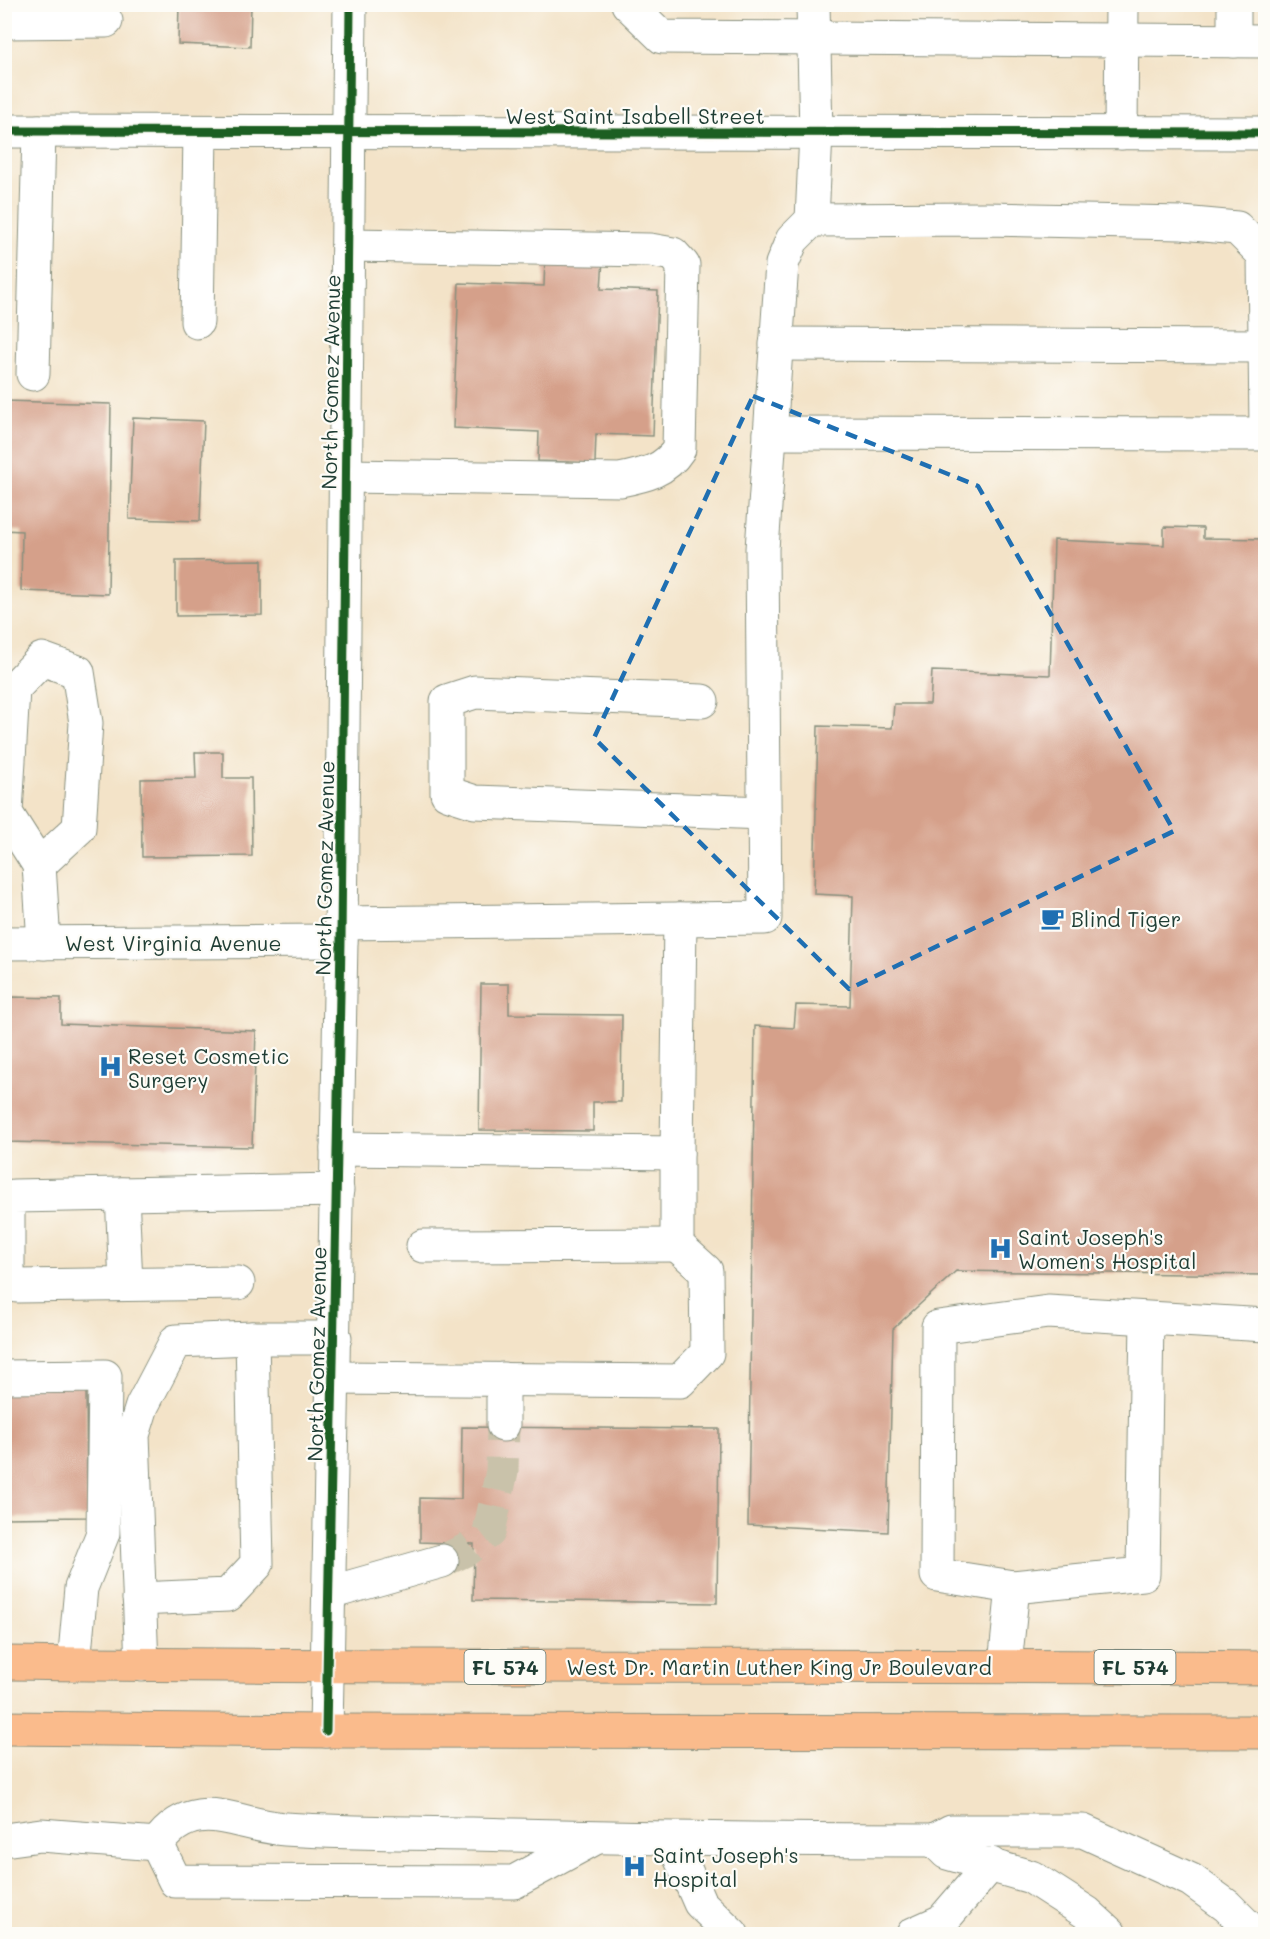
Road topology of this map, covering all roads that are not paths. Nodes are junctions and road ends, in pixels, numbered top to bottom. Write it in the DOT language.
graph roads {
  1 [pos="350,4"];
  2 [pos="628,4"];
  3 [pos="813,4"];
  4 [pos="1122,4"];
  5 [pos="1234,4"];
  6 [pos="106,21"];
  7 [pos="4,22"];
  8 [pos="813,37"];
  9 [pos="1122,40"];
  10 [pos="1250,41"];
  11 [pos="4,131"];
  12 [pos="39,131"];
  13 [pos="200,132"];
  14 [pos="816,133"];
  15 [pos="1121,133"];
  16 [pos="1266,133"];
  17 [pos="351,134"];
  18 [pos="812,220"];
  19 [pos="350,245"];
  20 [pos="197,322"];
  21 [pos="776,344"];
  22 [pos="1264,346"];
  23 [pos="33,374"];
  24 [pos="1266,428"];
  25 [pos="770,433"];
  26 [pos="1266,434"];
  27 [pos="346,476"];
  28 [pos="702,701"];
  29 [pos="764,813"];
  30 [pos="39,865"];
  31 [pos="680,919"];
  32 [pos="341,932"];
  33 [pos="4,943"];
  34 [pos="44,943"];
  35 [pos="337,1149"];
  36 [pos="677,1152"];
  37 [pos="337,1190"];
  38 [pos="122,1194"];
  39 [pos="677,1245"];
  40 [pos="423,1246"];
  41 [pos="238,1282"];
  42 [pos="126,1284"];
  43 [pos="1147,1318"];
  44 [pos="1266,1325"];
  45 [pos="252,1338"];
  46 [pos="335,1338"];
  47 [pos="4,1377"];
  48 [pos="334,1378"];
  49 [pos="503,1379"];
  50 [pos="503,1425"];
  51 [pos="442,1561"];
  52 [pos="1013,1587"];
  53 [pos="329,1593"];
  54 [pos="139,1599"];
  55 [pos="4,1663"];
  56 [pos="75,1664"];
  57 [pos="142,1665"];
  58 [pos="1005,1665"];
  59 [pos="327,1667"];
  60 [pos="1266,1668"];
  61 [pos="4,1728"];
  62 [pos="326,1731"];
  63 [pos="1266,1732"];
  64 [pos="596,1837"];
  65 [pos="672,1839"];
  66 [pos="4,1840"];
  67 [pos="934,1840"];
  68 [pos="157,1844"];
  69 [pos="991,1864"];
  70 [pos="732,1935"];
  71 [pos="913,1935"];
  72 [pos="1110,1935"];
  73 [pos="1255,1935"];
  1 -- 17 [label="street, North Gomez Avenue"];
  2 -- 8 [label="street"];
  3 -- 8 [label="street"];
  4 -- 9 [label="street"];
  5 -- 10 [label="street"];
  6 -- 7 [label="street"];
  8 -- 9 [label="street"];
  8 -- 14 [label="street"];
  9 -- 10 [label="street"];
  9 -- 15 [label="street"];
  11 -- 12 [label="street, West Saint Isabell Street"];
  12 -- 13 [label="street, West Saint Isabell Street"];
  12 -- 23 [label="street"];
  13 -- 17 [label="street, West Saint Isabell Street"];
  13 -- 20 [label="street"];
  14 -- 15 [label="street, West Saint Isabell Street"];
  14 -- 17 [label="street, West Saint Isabell Street"];
  14 -- 18 [label="street"];
  15 -- 16 [label="street, West Saint Isabell Street"];
  17 -- 19 [label="street, North Gomez Avenue"];
  18 -- 21 [label="street"];
  18 -- 22 [label="street"];
  19 -- 27 [label="street, North Gomez Avenue"];
  19 -- 27 [label="street"];
  21 -- 22 [label="street"];
  21 -- 25 [label="street"];
  22 -- 24 [label="street"];
  25 -- 26 [label="street"];
  25 -- 29 [label="street"];
  27 -- 32 [label="street, North Gomez Avenue"];
  28 -- 29 [label="street"];
  29 -- 31 [label="street, West Virginia Avenue"];
  30 -- 30 [label="street"];
  30 -- 34 [label="street"];
  31 -- 32 [label="street, West Virginia Avenue"];
  31 -- 36 [label="street"];
  32 -- 34 [label="street, West Virginia Avenue"];
  32 -- 35 [label="street, North Gomez Avenue"];
  33 -- 34 [label="street, West Virginia Avenue"];
  35 -- 36 [label="street"];
  35 -- 37 [label="street, North Gomez Avenue"];
  36 -- 39 [label="street"];
  37 -- 38 [label="street"];
  37 -- 46 [label="street, North Gomez Avenue"];
  38 -- 42 [label="street"];
  38 -- 42 [label="street"];
  39 -- 40 [label="street"];
  39 -- 49 [label="street"];
  41 -- 42 [label="street"];
  43 -- 44 [label="street"];
  43 -- 52 [label="street"];
  43 -- 52 [label="street"];
  45 -- 46 [label="street"];
  45 -- 54 [label="street"];
  45 -- 54 [label="street"];
  46 -- 48 [label="street, North Gomez Avenue"];
  47 -- 56 [label="street"];
  48 -- 49 [label="street"];
  48 -- 53 [label="street, North Gomez Avenue"];
  49 -- 50 [label="street"];
  51 -- 53 [label="street"];
  52 -- 58 [label="street"];
  53 -- 59 [label="street, North Gomez Avenue"];
  54 -- 57 [label="street"];
  55 -- 56 [label="main road, West Dr. Martin Luther King Jr Boulevard / FL 574"];
  56 -- 57 [label="main road, West Dr. Martin Luther King Jr Boulevard / FL 574"];
  57 -- 59 [label="main road, West Dr. Martin Luther King Jr Boulevard / FL 574"];
  58 -- 59 [label="main road, West Dr. Martin Luther King Jr Boulevard / FL 574"];
  58 -- 60 [label="main road, West Dr. Martin Luther King Jr Boulevard / FL 574"];
  59 -- 62 [label="street, North Gomez Avenue"];
  61 -- 62 [label="main road"];
  62 -- 63 [label="main road"];
  64 -- 65 [label="street"];
  64 -- 68 [label="street"];
  64 -- 68 [label="street"];
  65 -- 67 [label="street"];
  65 -- 70 [label="street"];
  66 -- 68 [label="street"];
  67 -- 69 [label="street"];
  67 -- 73 [label="street"];
  69 -- 71 [label="street"];
  69 -- 72 [label="street"];
}
